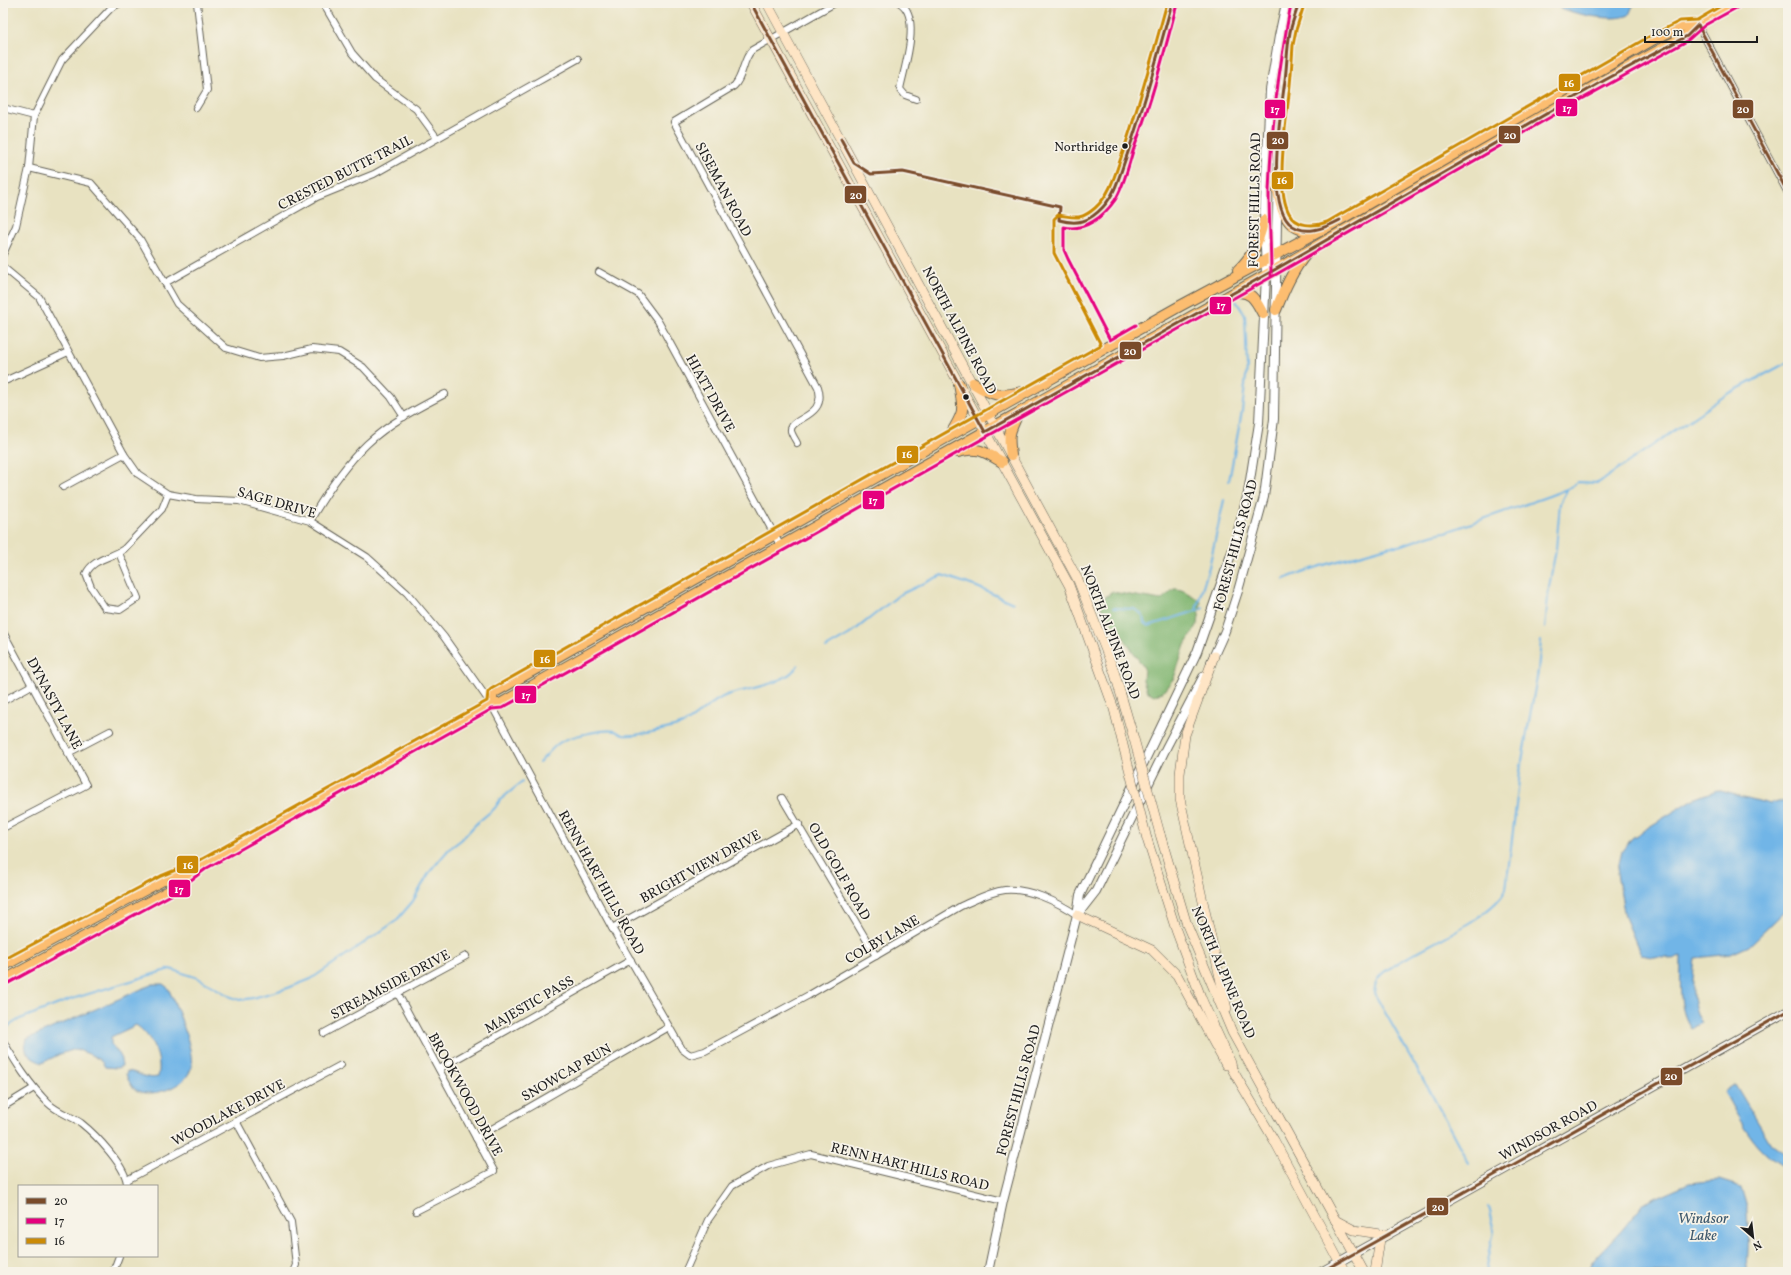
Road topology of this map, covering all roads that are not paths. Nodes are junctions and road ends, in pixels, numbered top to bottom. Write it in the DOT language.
graph roads {
  1 [pos="106,3"];
  2 [pos="120,3"];
  3 [pos="197,3"];
  4 [pos="323,3"];
  5 [pos="751,3"];
  6 [pos="767,3"];
  7 [pos="835,3"];
  8 [pos="900,3"];
  9 [pos="1286,3"];
  10 [pos="1299,3"];
  11 [pos="1736,3"];
  12 [pos="111,8"];
  13 [pos="1698,25"];
  14 [pos="783,33"];
  15 [pos="771,39"];
  16 [pos="578,59"];
  17 [pos="916,99"];
  18 [pos="3,108"];
  19 [pos="196,108"];
  20 [pos="34,116"];
  21 [pos="437,138"];
  22 [pos="29,168"];
  23 [pos="1278,186"];
  24 [pos="1788,193"];
  25 [pos="1264,220"];
  26 [pos="1323,229"];
  27 [pos="1313,247"];
  28 [pos="3,254"];
  29 [pos="1277,254"];
  30 [pos="1266,259"];
  31 [pos="3,267"];
  32 [pos="1276,269"];
  33 [pos="599,272"];
  34 [pos="1266,275"];
  35 [pos="165,283"];
  36 [pos="1213,288"];
  37 [pos="1224,298"];
  38 [pos="1276,310"];
  39 [pos="935,314"];
  40 [pos="1263,314"];
  41 [pos="925,320"];
  42 [pos="68,352"];
  43 [pos="3,381"];
  44 [pos="973,383"];
  45 [pos="959,384"];
  46 [pos="1033,389"];
  47 [pos="445,394"];
  48 [pos="989,414"];
  49 [pos="1018,414"];
  50 [pos="404,417"];
  51 [pos="979,420"];
  52 [pos="996,426"];
  53 [pos="985,432"];
  54 [pos="949,437"];
  55 [pos="797,443"];
  56 [pos="124,454"];
  57 [pos="1011,454"];
  58 [pos="941,457"];
  59 [pos="1002,462"];
  60 [pos="63,487"];
  61 [pos="168,494"];
  62 [pos="310,521"];
  63 [pos="774,534"];
  64 [pos="780,545"];
  65 [pos="119,553"];
  66 [pos="3,632"];
  67 [pos="1214,656"];
  68 [pos="32,685"];
  69 [pos="3,701"];
  70 [pos="491,704"];
  71 [pos="110,731"];
  72 [pos="68,753"];
  73 [pos="782,798"];
  74 [pos="799,824"];
  75 [pos="3,828"];
  76 [pos="204,864"];
  77 [pos="1077,915"];
  78 [pos="612,928"];
  79 [pos="466,956"];
  80 [pos="876,956"];
  81 [pos="631,960"];
  82 [pos="3,966"];
  83 [pos="3,981"];
  84 [pos="398,994"];
  85 [pos="1788,1011"];
  86 [pos="669,1027"];
  87 [pos="1232,1032"];
  88 [pos="324,1033"];
  89 [pos="3,1041"];
  90 [pos="705,1051"];
  91 [pos="341,1065"];
  92 [pos="438,1069"];
  93 [pos="1232,1069"];
  94 [pos="34,1088"];
  95 [pos="3,1107"];
  96 [pos="236,1121"];
  97 [pos="476,1138"];
  98 [pos="127,1183"];
  99 [pos="1003,1201"];
  100 [pos="416,1211"];
  101 [pos="1335,1220"];
  102 [pos="1383,1237"];
  103 [pos="1353,1254"];
  104 [pos="119,1257"];
  105 [pos="1339,1262"];
  106 [pos="113,1272"];
  107 [pos="293,1272"];
  108 [pos="685,1272"];
  109 [pos="988,1272"];
  110 [pos="1321,1272"];
  111 [pos="1345,1272"];
  112 [pos="1364,1272"];
  113 [pos="1375,1272"];
  1 -- 12 [label="street"];
  2 -- 12 [label="street"];
  3 -- 19 [label="street"];
  4 -- 21 [label="street"];
  5 -- 15 [label="main road, NORTH ALPINE ROAD"];
  6 -- 14 [label="main road, NORTH ALPINE ROAD"];
  7 -- 14 [label="street, SISEMAN ROAD"];
  8 -- 17 [label="street"];
  9 -- 25 [label="street, FOREST HILLS ROAD"];
  10 -- 23 [label="street, FOREST HILLS ROAD"];
  11 -- 13 [label="main road"];
  12 -- 20 [label="street"];
  13 -- 24 [label="street"];
  13 -- 26 [label="main road"];
  13 -- 27 [label="main road"];
  14 -- 15 [label="street, SISEMAN ROAD"];
  14 -- 39 [label="main road, NORTH ALPINE ROAD"];
  15 -- 41 [label="main road, NORTH ALPINE ROAD"];
  15 -- 55 [label="street, SISEMAN ROAD"];
  16 -- 21 [label="street, CRESTED BUTTE TRAIL"];
  18 -- 20 [label="street"];
  20 -- 22 [label="street"];
  21 -- 35 [label="street, CRESTED BUTTE TRAIL"];
  22 -- 28 [label="street"];
  22 -- 35 [label="street"];
  23 -- 26 [label="main road"];
  23 -- 29 [label="street, FOREST HILLS ROAD"];
  25 -- 30 [label="street, FOREST HILLS ROAD"];
  25 -- 36 [label="main road"];
  26 -- 29 [label="main road"];
  27 -- 32 [label="main road"];
  27 -- 38 [label="main road"];
  29 -- 30 [label="main road"];
  29 -- 32 [label="street, FOREST HILLS ROAD"];
  30 -- 34 [label="street, FOREST HILLS ROAD"];
  30 -- 36 [label="main road"];
  31 -- 42 [label="street, SAGE DRIVE"];
  32 -- 34 [label="main road"];
  32 -- 38 [label="street, FOREST HILLS ROAD"];
  33 -- 63 [label="street, HIATT DRIVE"];
  34 -- 37 [label="main road"];
  34 -- 40 [label="street, FOREST HILLS ROAD"];
  35 -- 50 [label="street"];
  36 -- 46 [label="main road"];
  37 -- 40 [label="main road"];
  37 -- 49 [label="main road"];
  38 -- 67 [label="street, FOREST HILLS ROAD"];
  39 -- 41 [label="main road"];
  39 -- 44 [label="main road, NORTH ALPINE ROAD"];
  40 -- 77 [label="street, FOREST HILLS ROAD"];
  41 -- 45 [label="main road, NORTH ALPINE ROAD"];
  42 -- 43 [label="street"];
  42 -- 56 [label="street, SAGE DRIVE"];
  44 -- 46 [label="main road"];
  44 -- 48 [label="main road, NORTH ALPINE ROAD"];
  45 -- 51 [label="main road, NORTH ALPINE ROAD"];
  45 -- 54 [label="main road"];
  46 -- 48 [label="main road"];
  47 -- 50 [label="street"];
  48 -- 51 [label="main road"];
  48 -- 52 [label="main road, NORTH ALPINE ROAD"];
  49 -- 52 [label="main road"];
  49 -- 57 [label="main road"];
  50 -- 62 [label="street"];
  51 -- 53 [label="main road, NORTH ALPINE ROAD"];
  51 -- 54 [label="main road"];
  52 -- 53 [label="main road"];
  52 -- 57 [label="main road, NORTH ALPINE ROAD"];
  53 -- 58 [label="main road"];
  53 -- 59 [label="main road, NORTH ALPINE ROAD"];
  54 -- 63 [label="main road"];
  56 -- 60 [label="street"];
  56 -- 61 [label="street, SAGE DRIVE"];
  57 -- 87 [label="main road, NORTH ALPINE ROAD, bridge"];
  58 -- 59 [label="main road"];
  58 -- 64 [label="main road"];
  59 -- 93 [label="main road, NORTH ALPINE ROAD, bridge"];
  61 -- 62 [label="street, SAGE DRIVE"];
  61 -- 65 [label="street"];
  62 -- 70 [label="street, SAGE DRIVE"];
  63 -- 64 [label="street, HIATT DRIVE"];
  63 -- 70 [label="main road"];
  64 -- 70 [label="main road"];
  65 -- 65 [label="street"];
  66 -- 68 [label="street, DYNASTY LANE"];
  67 -- 77 [label="street, FOREST HILLS ROAD"];
  67 -- 87 [label="main road"];
  68 -- 69 [label="street"];
  68 -- 72 [label="street, DYNASTY LANE"];
  70 -- 76 [label="main road"];
  70 -- 78 [label="street, RENN HART HILLS ROAD"];
  71 -- 72 [label="street"];
  72 -- 75 [label="street, DYNASTY LANE"];
  73 -- 74 [label="street, OLD GOLF ROAD"];
  74 -- 78 [label="street, BRIGHT VIEW DRIVE"];
  74 -- 80 [label="street, OLD GOLF ROAD"];
  76 -- 82 [label="main road"];
  76 -- 83 [label="main road"];
  77 -- 80 [label="street, COLBY LANE"];
  77 -- 93 [label="main road"];
  77 -- 99 [label="street, FOREST HILLS ROAD"];
  78 -- 81 [label="street, RENN HART HILLS ROAD"];
  79 -- 84 [label="street, STREAMSIDE DRIVE"];
  80 -- 90 [label="street, COLBY LANE"];
  81 -- 86 [label="street, RENN HART HILLS ROAD"];
  81 -- 92 [label="street, MAJESTIC PASS"];
  84 -- 88 [label="street, STREAMSIDE DRIVE"];
  84 -- 92 [label="street, BROOKWOOD DRIVE"];
  85 -- 102 [label="street, WINDSOR ROAD"];
  86 -- 90 [label="street, RENN HART HILLS ROAD"];
  86 -- 97 [label="street, SNOWCAP RUN"];
  87 -- 101 [label="main road, NORTH ALPINE ROAD"];
  89 -- 94 [label="street"];
  91 -- 96 [label="street, WOODLAKE DRIVE"];
  92 -- 97 [label="street, BROOKWOOD DRIVE"];
  93 -- 105 [label="main road, NORTH ALPINE ROAD"];
  94 -- 95 [label="street"];
  94 -- 98 [label="street"];
  96 -- 98 [label="street, WOODLAKE DRIVE"];
  96 -- 107 [label="street"];
  97 -- 100 [label="street, BROOKWOOD DRIVE"];
  99 -- 108 [label="street, RENN HART HILLS ROAD"];
  99 -- 109 [label="street, FOREST HILLS ROAD"];
  101 -- 102 [label="main road"];
  101 -- 103 [label="main road, NORTH ALPINE ROAD"];
  102 -- 103 [label="street, WINDSOR ROAD"];
  102 -- 113 [label="main road"];
  103 -- 105 [label="street, WINDSOR ROAD"];
  103 -- 112 [label="main road, NORTH ALPINE ROAD"];
  104 -- 106 [label="street"];
  105 -- 110 [label="street, WINDSOR ROAD"];
  105 -- 111 [label="main road, NORTH ALPINE ROAD"];
}
